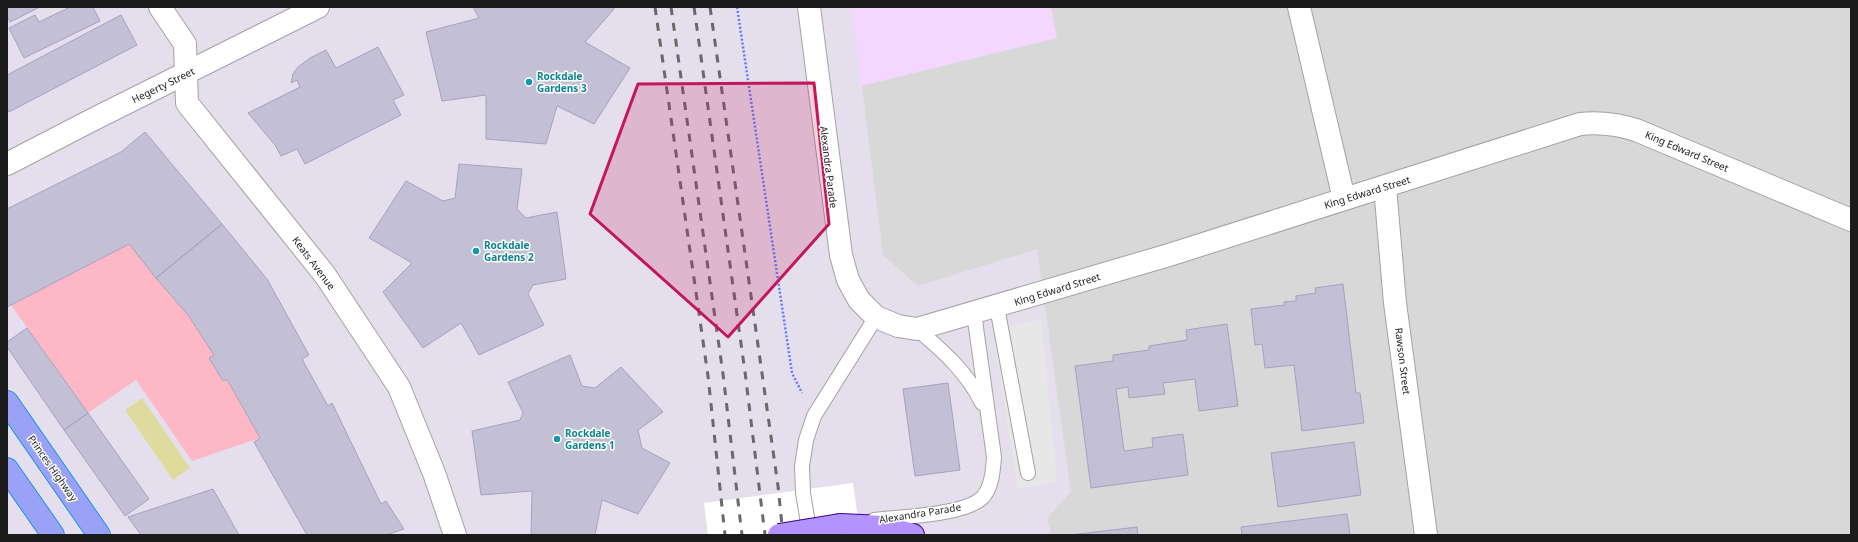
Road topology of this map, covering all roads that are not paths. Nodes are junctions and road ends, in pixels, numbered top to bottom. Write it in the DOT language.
graph roads {
  1 [pos="160,7"];
  2 [pos="318,7"];
  3 [pos="809,7"];
  4 [pos="1299,7"];
  5 [pos="186,74"];
  6 [pos="7,164"];
  7 [pos="1385,187"];
  8 [pos="1344,199"];
  9 [pos="1851,220"];
  10 [pos="997,307"];
  11 [pos="974,313"];
  12 [pos="876,316"];
  13 [pos="917,329"];
  14 [pos="7,402"];
  15 [pos="987,412"];
  16 [pos="7,469"];
  17 [pos="1028,473"];
  18 [pos="840,525"];
  19 [pos="53,535"];
  20 [pos="99,535"];
  21 [pos="454,535"];
  22 [pos="779,535"];
  23 [pos="810,535"];
  24 [pos="913,535"];
  25 [pos="1426,535"];
  1 -- 5 [label="street, Keats Avenue"];
  2 -- 5 [label="street, Hegerty Street"];
  3 -- 12 [label="street, Alexandra Parade"];
  4 -- 8 [label="street"];
  5 -- 6 [label="street, Hegerty Street"];
  5 -- 21 [label="street, Keats Avenue"];
  7 -- 8 [label="street, King Edward Street"];
  7 -- 9 [label="street, King Edward Street"];
  7 -- 25 [label="street, Rawson Street"];
  8 -- 10 [label="street, King Edward Street"];
  10 -- 11 [label="street, King Edward Street"];
  10 -- 17 [label="lane"];
  11 -- 13 [label="street, King Edward Street"];
  11 -- 15 [label="lane, Alexandra Parade"];
  12 -- 13 [label="street, King Edward Street"];
  12 -- 23 [label="lane"];
  13 -- 15 [label="lane, Alexandra Parade"];
  14 -- 20 [label="highway, Princes Highway"];
  15 -- 18 [label="lane, Alexandra Parade"];
  16 -- 19 [label="highway"];
  18 -- 22 [label="main road, bridge"];
  18 -- 24 [label="main road"];
}
